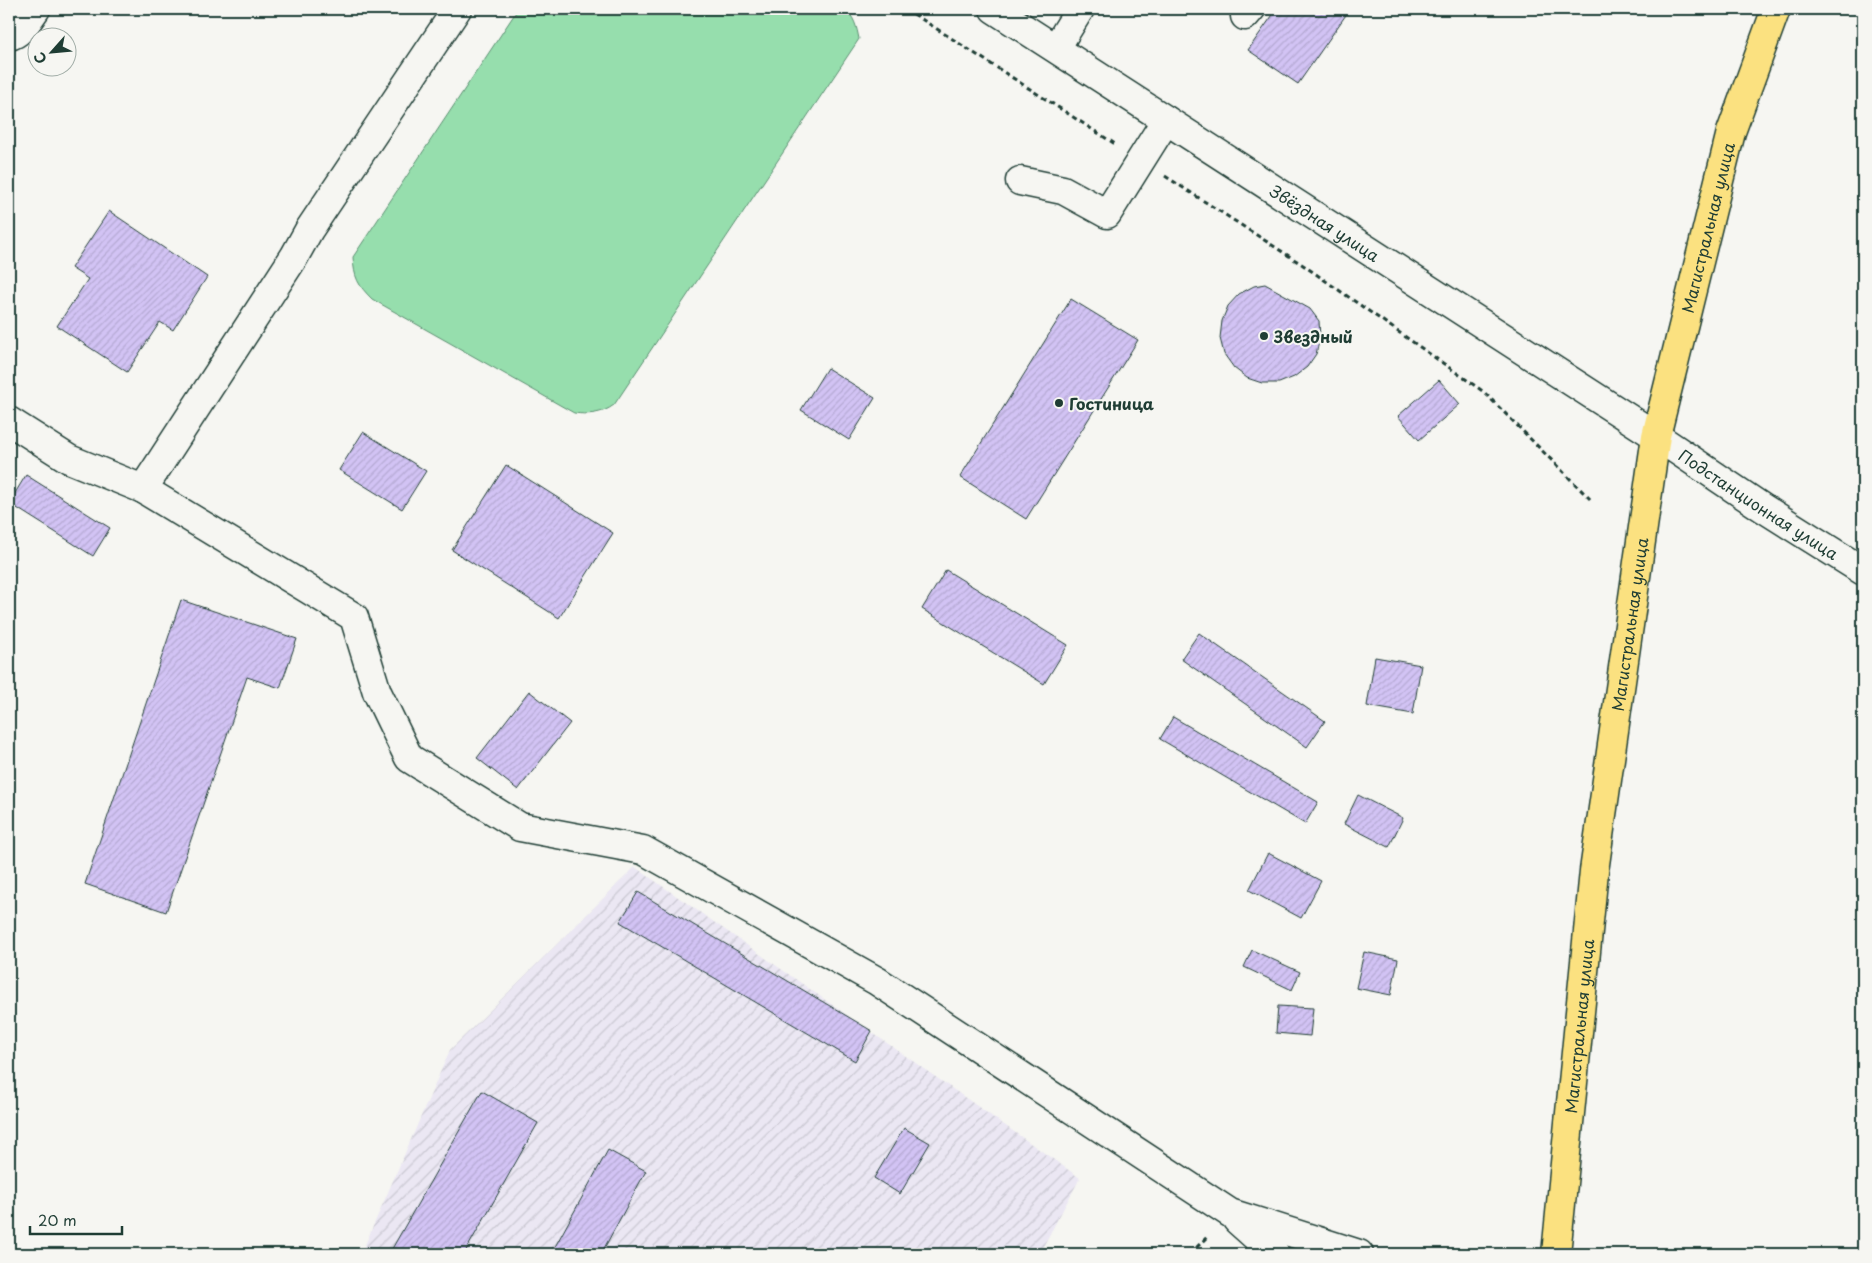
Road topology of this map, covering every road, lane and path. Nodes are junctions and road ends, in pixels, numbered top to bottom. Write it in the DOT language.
graph roads {
  1 [pos="36,9"];
  2 [pos="457,9"];
  3 [pos="906,9"];
  4 [pos="994,9"];
  5 [pos="1080,9"];
  6 [pos="1776,9"];
  7 [pos="9,36"];
  8 [pos="1056,48"];
  9 [pos="1166,120"];
  10 [pos="1140,160"];
  11 [pos="1020,181"];
  12 [pos="9,421"];
  13 [pos="1656,436"];
  14 [pos="143,489"];
  15 [pos="1592,501"];
  16 [pos="1863,571"];
  17 [pos="1230,1213"];
  18 [pos="1275,1254"];
  19 [pos="1359,1254"];
  20 [pos="1556,1254"];
  1 -- 7 [label="street"];
  2 -- 14 [label="street"];
  3 -- 10 [label="path"];
  4 -- 8 [label="street, Звёздная улица"];
  5 -- 8 [label="street"];
  6 -- 13 [label="main road, Магистральная улица"];
  8 -- 9 [label="street, Звёздная улица"];
  9 -- 10 [label="street"];
  9 -- 13 [label="street, Звёздная улица"];
  10 -- 11 [label="street"];
  10 -- 15 [label="path"];
  12 -- 14 [label="street"];
  13 -- 16 [label="street, Подстанционная улица"];
  13 -- 20 [label="main road, Магистральная улица"];
  14 -- 17 [label="street"];
  17 -- 18 [label="street"];
  17 -- 19 [label="street"];
}
